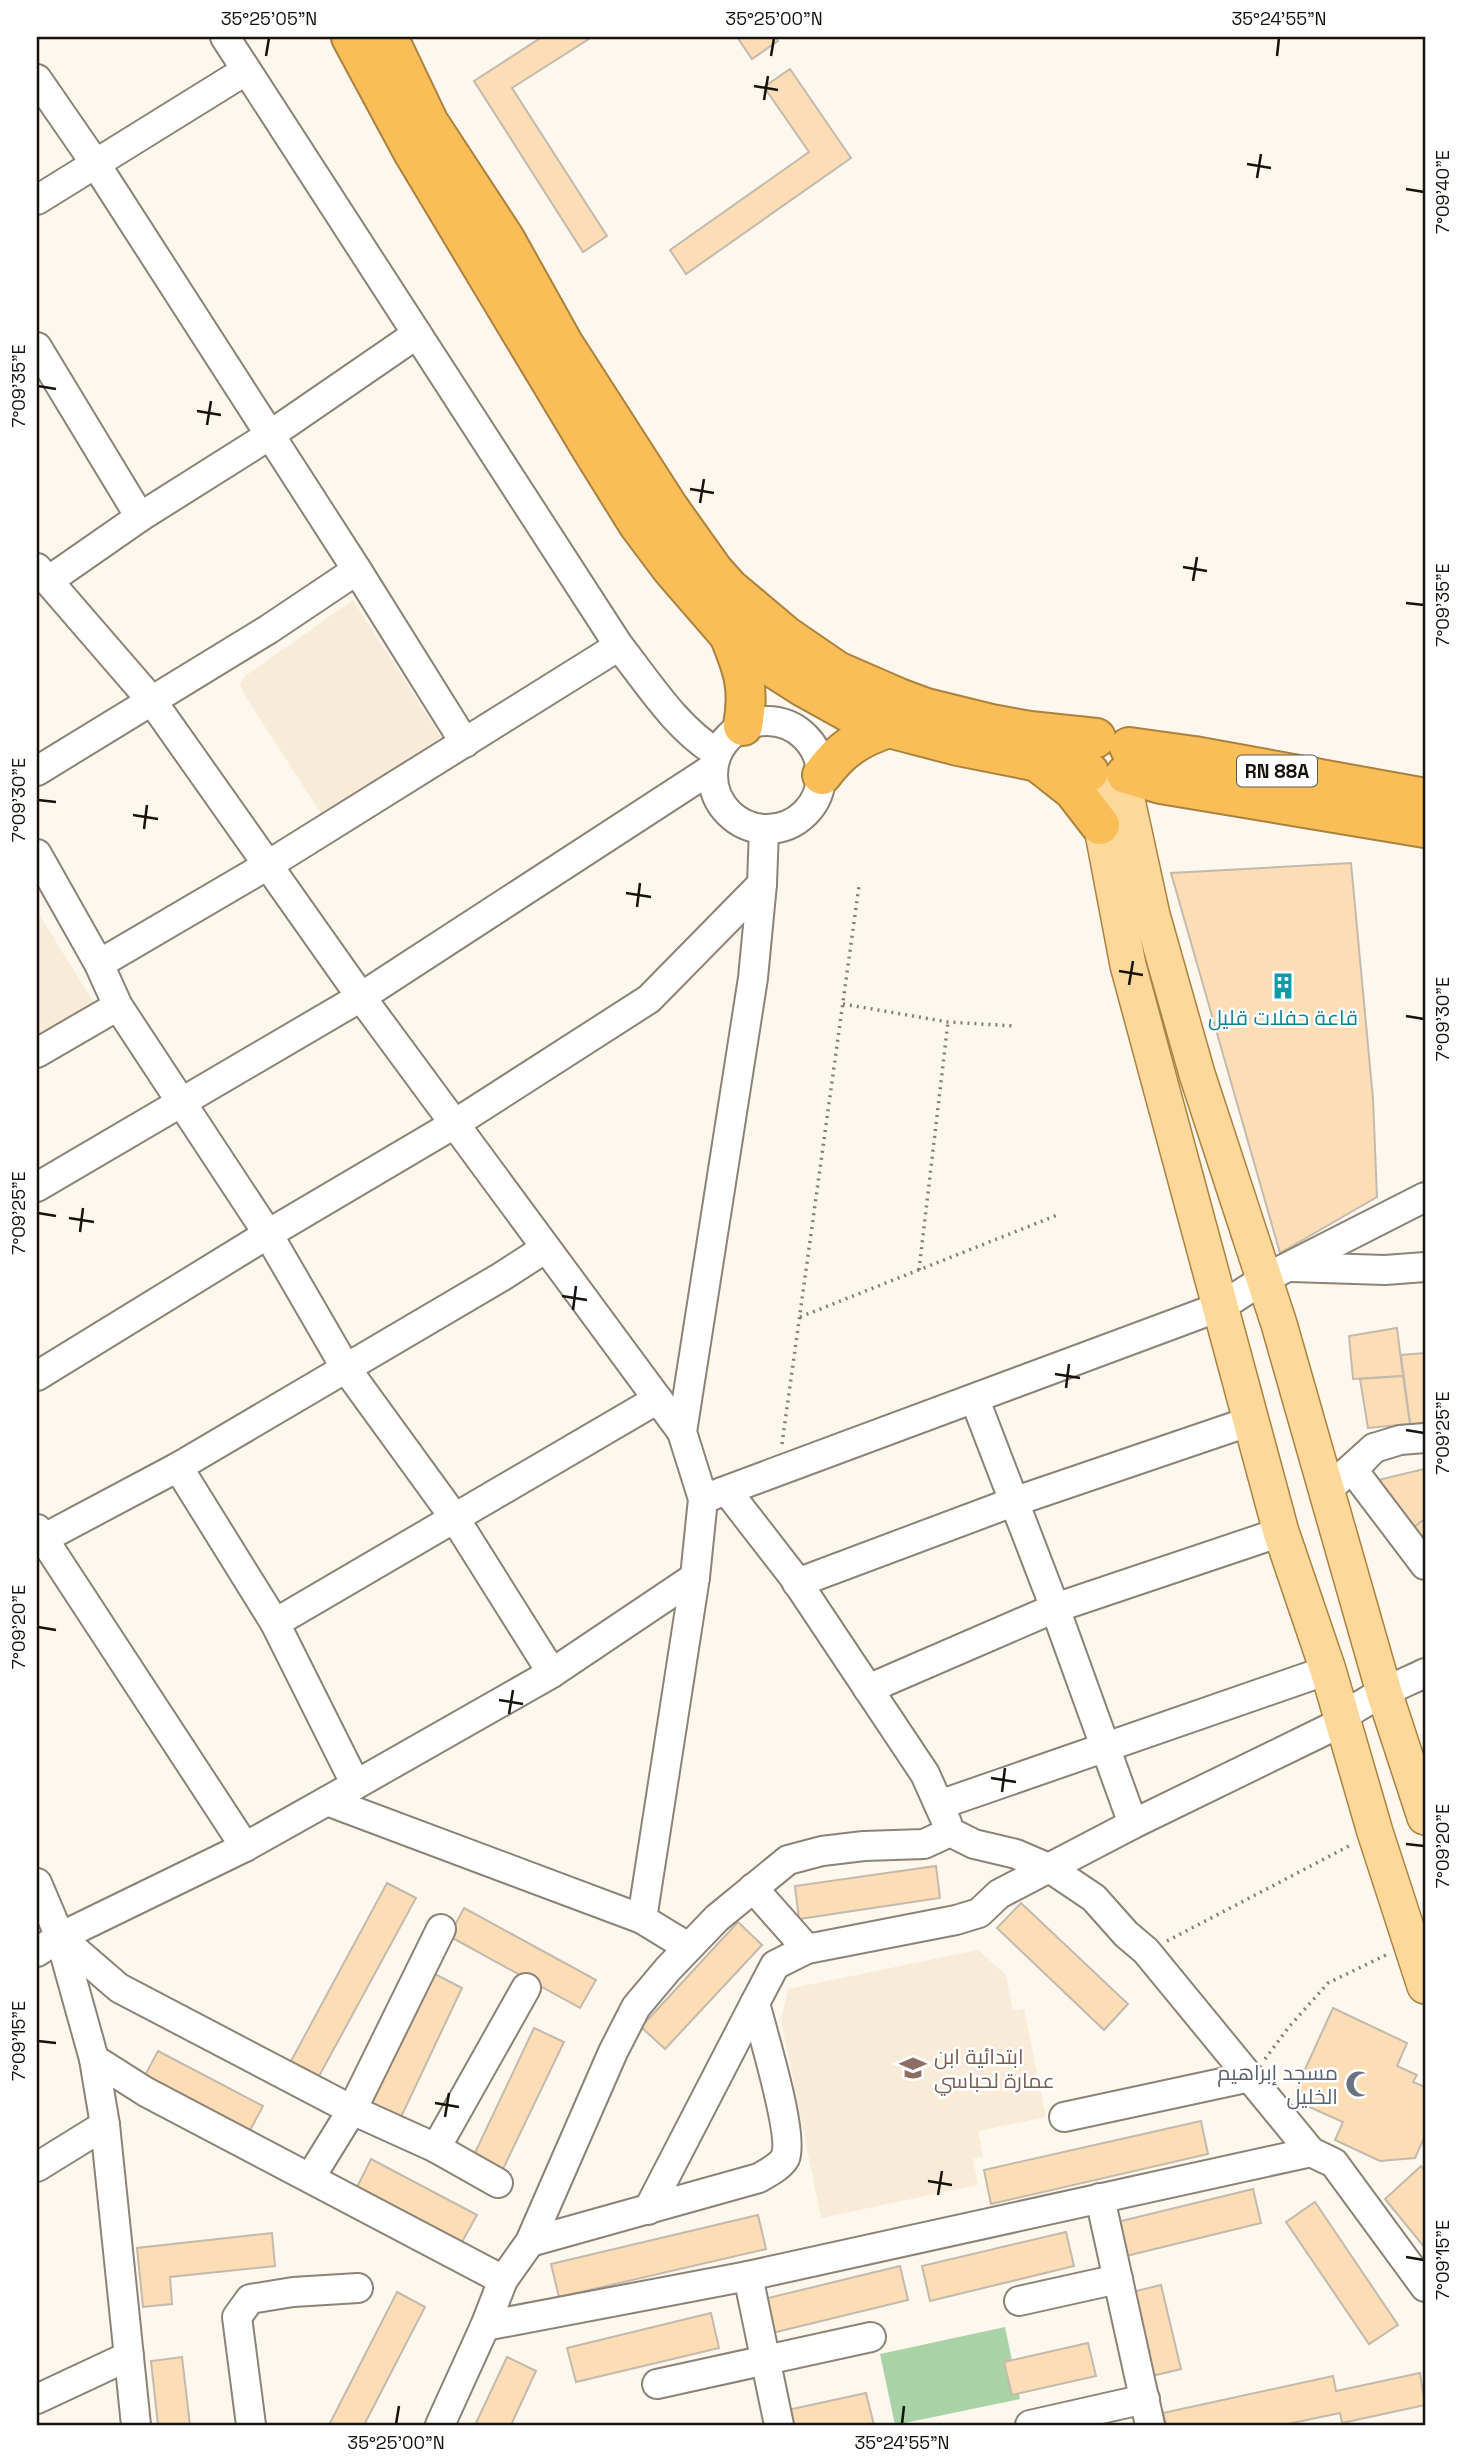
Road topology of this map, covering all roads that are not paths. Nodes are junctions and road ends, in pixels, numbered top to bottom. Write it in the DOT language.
graph roads {
  1 [pos="225,37"];
  2 [pos="351,37"];
  3 [pos="388,37"];
  4 [pos="245,71"];
  5 [pos="37,79"];
  6 [pos="95,163"];
  7 [pos="37,200"];
  8 [pos="417,334"];
  9 [pos="37,347"];
  10 [pos="270,436"];
  11 [pos="140,517"];
  12 [pos="357,570"];
  13 [pos="42,574"];
  14 [pos="729,635"];
  15 [pos="620,646"];
  16 [pos="152,701"];
  17 [pos="743,726"];
  18 [pos="888,728"];
  19 [pos="465,743"];
  20 [pos="715,760"];
  21 [pos="1038,763"];
  22 [pos="1109,764"];
  23 [pos="37,771"];
  24 [pos="822,775"];
  25 [pos="1425,798"];
  26 [pos="1100,825"];
  27 [pos="1425,828"];
  28 [pos="764,829"];
  29 [pos="37,854"];
  30 [pos="268,865"];
  31 [pos="762,884"];
  32 [pos="99,964"];
  33 [pos="361,997"];
  34 [pos="118,1006"];
  35 [pos="37,1053"];
  36 [pos="182,1103"];
  37 [pos="456,1123"];
  38 [pos="37,1187"];
  39 [pos="1425,1197"];
  40 [pos="268,1234"];
  41 [pos="546,1248"];
  42 [pos="1425,1267"];
  43 [pos="1277,1273"];
  44 [pos="1222,1306"];
  45 [pos="345,1367"];
  46 [pos="37,1376"];
  47 [pos="658,1399"];
  48 [pos="975,1400"];
  49 [pos="1251,1421"];
  50 [pos="682,1432"];
  51 [pos="1425,1438"];
  52 [pos="1374,1448"];
  53 [pos="178,1467"];
  54 [pos="1326,1491"];
  55 [pos="715,1495"];
  56 [pos="1013,1502"];
  57 [pos="454,1517"];
  58 [pos="1282,1532"];
  59 [pos="39,1537"];
  60 [pos="1425,1565"];
  61 [pos="695,1577"];
  62 [pos="797,1583"];
  63 [pos="1055,1608"];
  64 [pos="275,1623"];
  65 [pos="1328,1670"];
  66 [pos="552,1673"];
  67 [pos="1425,1673"];
  68 [pos="868,1689"];
  69 [pos="1384,1692"];
  70 [pos="1342,1717"];
  71 [pos="1105,1749"];
  72 [pos="355,1783"];
  73 [pos="327,1801"];
  74 [pos="939,1805"];
  75 [pos="1425,1817"];
  76 [pos="1133,1824"];
  77 [pos="950,1832"];
  78 [pos="245,1847"];
  79 [pos="1051,1869"];
  80 [pos="37,1883"];
  81 [pos="753,1888"];
  82 [pos="642,1919"];
  83 [pos="441,1929"];
  84 [pos="48,1944"];
  85 [pos="688,1947"];
  86 [pos="807,1949"];
  87 [pos="1419,1950"];
  88 [pos="1425,1986"];
  89 [pos="526,1989"];
  90 [pos="755,2003"];
  91 [pos="94,2059"];
  92 [pos="1250,2077"];
  93 [pos="352,2110"];
  94 [pos="1063,2117"];
  95 [pos="105,2125"];
  96 [pos="436,2148"];
  97 [pos="1311,2152"];
  98 [pos="37,2167"];
  99 [pos="310,2178"];
  100 [pos="498,2183"];
  101 [pos="1100,2198"];
  102 [pos="648,2210"];
  103 [pos="530,2242"];
  104 [pos="748,2276"];
  105 [pos="1118,2279"];
  106 [pos="503,2280"];
  107 [pos="1425,2287"];
  108 [pos="358,2288"];
  109 [pos="1019,2301"];
  110 [pos="485,2326"];
  111 [pos="872,2337"];
  112 [pos="129,2356"];
  113 [pos="765,2359"];
  114 [pos="657,2384"];
  115 [pos="37,2399"];
  116 [pos="1147,2412"];
  117 [pos="136,2425"];
  118 [pos="251,2425"];
  119 [pos="440,2425"];
  120 [pos="779,2425"];
  121 [pos="1030,2425"];
  1 -- 4 [label="street"];
  2 -- 14 [label="highway"];
  3 -- 22 [label="highway, RN 88A"];
  4 -- 6 [label="street"];
  4 -- 8 [label="street"];
  5 -- 6 [label="street"];
  6 -- 7 [label="street"];
  6 -- 10 [label="street"];
  8 -- 10 [label="street"];
  8 -- 15 [label="street"];
  9 -- 11 [label="street"];
  10 -- 11 [label="street"];
  10 -- 12 [label="street"];
  11 -- 13 [label="street"];
  12 -- 16 [label="street"];
  12 -- 19 [label="street"];
  13 -- 16 [label="street"];
  14 -- 17 [label="highway"];
  14 -- 18 [label="highway"];
  15 -- 19 [label="street"];
  15 -- 20 [label="street"];
  16 -- 23 [label="street"];
  16 -- 30 [label="street"];
  17 -- 20 [label="street"];
  17 -- 24 [label="street"];
  18 -- 21 [label="highway"];
  18 -- 24 [label="highway"];
  19 -- 30 [label="street"];
  20 -- 28 [label="street"];
  20 -- 33 [label="street"];
  21 -- 22 [label="highway"];
  21 -- 26 [label="highway"];
  22 -- 25 [label="highway, RN 88A"];
  22 -- 26 [label="main road"];
  22 -- 27 [label="highway"];
  22 -- 43 [label="main road"];
  24 -- 28 [label="street"];
  26 -- 44 [label="main road"];
  28 -- 31 [label="street"];
  29 -- 32 [label="street"];
  30 -- 32 [label="street"];
  30 -- 33 [label="street"];
  31 -- 37 [label="street"];
  31 -- 50 [label="street"];
  32 -- 34 [label="street"];
  33 -- 36 [label="street"];
  33 -- 37 [label="street"];
  34 -- 35 [label="street"];
  34 -- 36 [label="street"];
  36 -- 38 [label="street"];
  36 -- 40 [label="street"];
  37 -- 40 [label="street"];
  37 -- 41 [label="street"];
  39 -- 43 [label="street"];
  40 -- 45 [label="street"];
  40 -- 46 [label="street"];
  41 -- 45 [label="street"];
  41 -- 47 [label="street"];
  42 -- 43 [label="street"];
  43 -- 44 [label="street"];
  43 -- 54 [label="main road"];
  44 -- 48 [label="street"];
  44 -- 49 [label="main road"];
  45 -- 53 [label="street"];
  45 -- 57 [label="street"];
  47 -- 50 [label="street"];
  47 -- 57 [label="street"];
  48 -- 55 [label="street"];
  48 -- 56 [label="street"];
  49 -- 56 [label="street"];
  49 -- 58 [label="main road"];
  50 -- 55 [label="street"];
  51 -- 52 [label="street"];
  52 -- 54 [label="street"];
  52 -- 60 [label="street"];
  53 -- 59 [label="street"];
  53 -- 64 [label="street"];
  54 -- 69 [label="main road"];
  55 -- 61 [label="street"];
  55 -- 62 [label="street"];
  56 -- 62 [label="street"];
  56 -- 63 [label="street"];
  57 -- 64 [label="street"];
  57 -- 66 [label="street"];
  58 -- 63 [label="street"];
  58 -- 65 [label="main road"];
  59 -- 78 [label="street"];
  61 -- 66 [label="street"];
  61 -- 82 [label="street"];
  62 -- 68 [label="street"];
  63 -- 68 [label="street"];
  63 -- 71 [label="street"];
  64 -- 72 [label="street"];
  65 -- 70 [label="main road"];
  65 -- 71 [label="street"];
  66 -- 72 [label="street"];
  67 -- 69 [label="street"];
  68 -- 74 [label="street"];
  69 -- 70 [label="street"];
  69 -- 75 [label="main road"];
  70 -- 76 [label="street"];
  70 -- 87 [label="main road"];
  71 -- 74 [label="street"];
  71 -- 76 [label="street"];
  72 -- 73 [label="street"];
  73 -- 78 [label="street"];
  73 -- 82 [label="street"];
  74 -- 77 [label="street"];
  76 -- 79 [label="street"];
  77 -- 79 [label="street"];
  77 -- 81 [label="street"];
  78 -- 84 [label="street"];
  79 -- 86 [label="street"];
  79 -- 92 [label="street"];
  80 -- 84 [label="street"];
  81 -- 85 [label="street"];
  81 -- 86 [label="street"];
  82 -- 85 [label="street"];
  83 -- 93 [label="street"];
  84 -- 91 [label="street"];
  84 -- 93 [label="street"];
  85 -- 103 [label="street"];
  86 -- 90 [label="street"];
  87 -- 88 [label="main road"];
  89 -- 96 [label="street"];
  90 -- 102 [label="street"];
  90 -- 102 [label="street"];
  91 -- 95 [label="street"];
  91 -- 99 [label="street"];
  92 -- 94 [label="street"];
  92 -- 97 [label="street"];
  93 -- 96 [label="street"];
  93 -- 99 [label="street"];
  95 -- 98 [label="street"];
  95 -- 112 [label="street"];
  96 -- 100 [label="street"];
  97 -- 101 [label="street"];
  97 -- 107 [label="street"];
  99 -- 106 [label="street"];
  101 -- 104 [label="street"];
  101 -- 105 [label="street"];
  102 -- 103 [label="street"];
  103 -- 106 [label="street"];
  104 -- 110 [label="street"];
  104 -- 113 [label="street"];
  105 -- 109 [label="street"];
  105 -- 116 [label="street"];
  106 -- 110 [label="street"];
  108 -- 118 [label="street"];
  110 -- 119 [label="street"];
  111 -- 113 [label="street"];
  112 -- 115 [label="street"];
  112 -- 117 [label="street"];
  113 -- 114 [label="street"];
  113 -- 120 [label="street"];
  116 -- 121 [label="street"];
}
